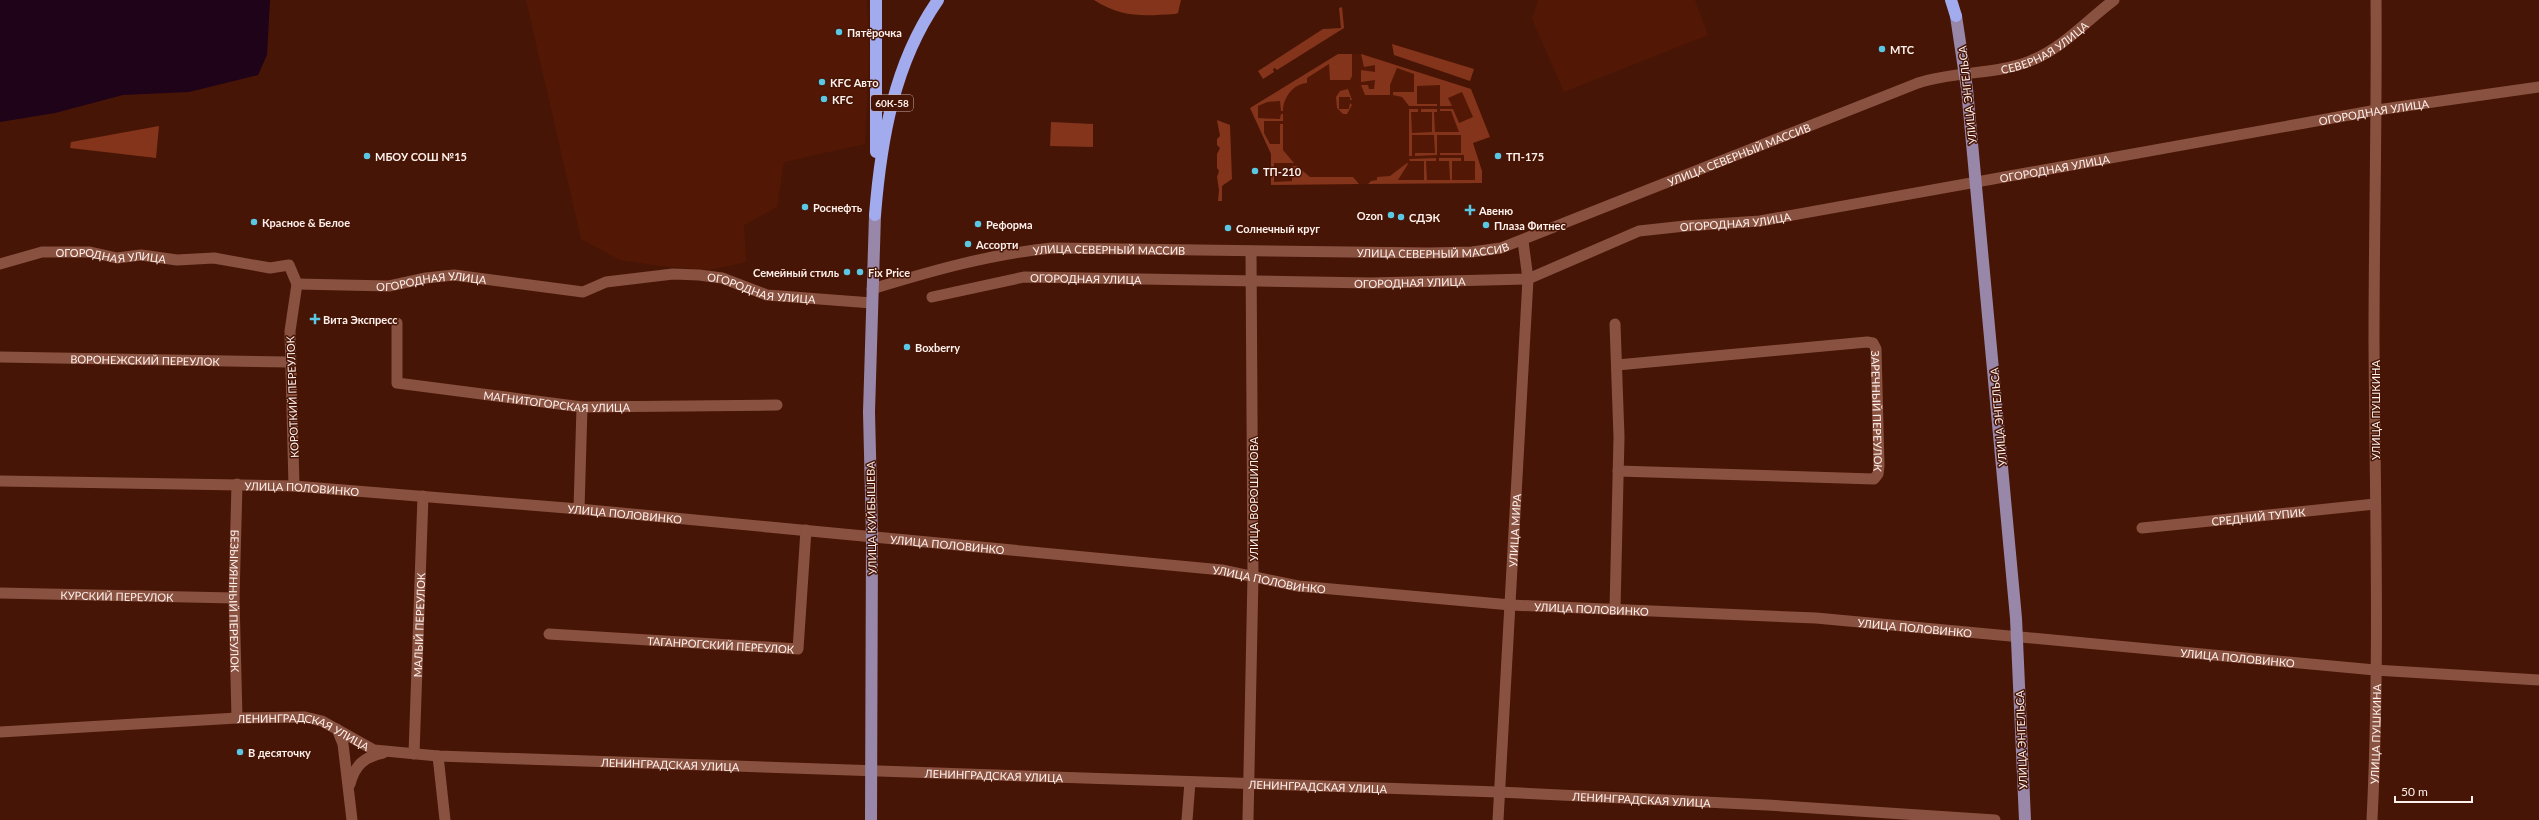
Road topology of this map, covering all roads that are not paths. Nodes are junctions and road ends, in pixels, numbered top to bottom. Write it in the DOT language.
graph roads {
  1 [pos="876,0"];
  2 [pos="938,0"];
  3 [pos="1951,0"];
  4 [pos="2114,0"];
  5 [pos="2376,0"];
  6 [pos="1956,16"];
  7 [pos="1965,73"];
  8 [pos="2539,87"];
  9 [pos="2377,110"];
  10 [pos="1976,182"];
  11 [pos="875,215"];
  12 [pos="1523,241"];
  13 [pos="1251,251"];
  14 [pos="0,264"];
  15 [pos="1528,279"];
  16 [pos="1252,280"];
  17 [pos="298,284"];
  18 [pos="872,289"];
  19 [pos="932,297"];
  20 [pos="872,303"];
  21 [pos="397,323"];
  22 [pos="1615,324"];
  23 [pos="0,357"];
  24 [pos="289,362"];
  25 [pos="1617,365"];
  26 [pos="777,405"];
  27 [pos="582,407"];
  28 [pos="1618,471"];
  29 [pos="0,481"];
  30 [pos="237,484"];
  31 [pos="294,486"];
  32 [pos="423,496"];
  33 [pos="2375,504"];
  34 [pos="579,509"];
  35 [pos="2142,528"];
  36 [pos="806,530"];
  37 [pos="872,536"];
  38 [pos="1253,576"];
  39 [pos="0,593"];
  40 [pos="234,598"];
  41 [pos="1511,604"];
  42 [pos="1615,609"];
  43 [pos="549,634"];
  44 [pos="2017,637"];
  45 [pos="2375,670"];
  46 [pos="2539,680"];
  47 [pos="237,718"];
  48 [pos="335,727"];
  49 [pos="0,732"];
  50 [pos="387,752"];
  51 [pos="414,754"];
  52 [pos="438,756"];
  53 [pos="870,770"];
  54 [pos="1190,782"];
  55 [pos="1249,784"];
  56 [pos="1498,792"];
  57 [pos="349,798"];
  58 [pos="352,820"];
  59 [pos="445,820"];
  60 [pos="871,820"];
  61 [pos="1187,820"];
  62 [pos="1248,820"];
  63 [pos="1498,820"];
  64 [pos="1995,820"];
  65 [pos="2025,820"];
  66 [pos="2372,820"];
  1 -- 11 [label="highway"];
  2 -- 11 [label="highway, 60К-58"];
  3 -- 6 [label="highway"];
  4 -- 7 [label="street, СЕВЕРНАЯ УЛИЦА"];
  5 -- 9 [label="street, УЛИЦА ПУШКИНА"];
  6 -- 7 [label="main road, УЛИЦА ЭНГЕЛЬСА"];
  7 -- 10 [label="main road, УЛИЦА ЭНГЕЛЬСА"];
  7 -- 12 [label="street, УЛИЦА СЕВЕРНЫЙ МАССИВ"];
  8 -- 9 [label="street, ОГОРОДНАЯ УЛИЦА"];
  9 -- 10 [label="street, ОГОРОДНАЯ УЛИЦА"];
  9 -- 33 [label="street, УЛИЦА ПУШКИНА"];
  10 -- 15 [label="street, ОГОРОДНАЯ УЛИЦА"];
  10 -- 44 [label="main road, УЛИЦА ЭНГЕЛЬСА"];
  11 -- 18 [label="main road, УЛИЦА КУЙБЫШЕВА"];
  12 -- 13 [label="street, УЛИЦА СЕВЕРНЫЙ МАССИВ"];
  12 -- 15 [label="street, УЛИЦА МИРА"];
  13 -- 16 [label="street, УЛИЦА ВОРОШИЛОВА"];
  13 -- 18 [label="street, УЛИЦА СЕВЕРНЫЙ МАССИВ"];
  14 -- 17 [label="street, ОГОРОДНАЯ УЛИЦА"];
  15 -- 16 [label="street, ОГОРОДНАЯ УЛИЦА"];
  15 -- 41 [label="street, УЛИЦА МИРА"];
  16 -- 19 [label="street, ОГОРОДНАЯ УЛИЦА"];
  16 -- 38 [label="street, УЛИЦА ВОРОШИЛОВА"];
  17 -- 20 [label="street, ОГОРОДНАЯ УЛИЦА"];
  17 -- 24 [label="street, КОРОТКИЙ ПЕРЕУЛОК"];
  18 -- 20 [label="main road, УЛИЦА КУЙБЫШЕВА"];
  20 -- 37 [label="main road, УЛИЦА КУЙБЫШЕВА"];
  21 -- 27 [label="street, МАГНИТОГОРСКАЯ УЛИЦА"];
  22 -- 25 [label="street"];
  23 -- 24 [label="street, ВОРОНЕЖСКИЙ ПЕРЕУЛОК"];
  24 -- 31 [label="street, КОРОТКИЙ ПЕРЕУЛОК"];
  25 -- 28 [label="street"];
  25 -- 28 [label="street, ЗАРЕЧНЫЙ ПЕРЕУЛОК"];
  26 -- 27 [label="street, МАГНИТОГОРСКАЯ УЛИЦА"];
  27 -- 34 [label="street"];
  28 -- 42 [label="street"];
  29 -- 30 [label="street, УЛИЦА ПОЛОВИНКО"];
  30 -- 31 [label="street, УЛИЦА ПОЛОВИНКО"];
  30 -- 40 [label="street, БЕЗЫМЯННЫЙ ПЕРЕУЛОК"];
  31 -- 32 [label="street, УЛИЦА ПОЛОВИНКО"];
  32 -- 34 [label="street, УЛИЦА ПОЛОВИНКО"];
  32 -- 51 [label="street, МАЛЫЙ ПЕРЕУЛОК"];
  33 -- 35 [label="street, СРЕДНИЙ ТУПИК"];
  33 -- 45 [label="street, УЛИЦА ПУШКИНА"];
  34 -- 36 [label="street, УЛИЦА ПОЛОВИНКО"];
  36 -- 37 [label="street, УЛИЦА ПОЛОВИНКО"];
  36 -- 43 [label="street, ТАГАНРОГСКИЙ ПЕРЕУЛОК"];
  37 -- 38 [label="street, УЛИЦА ПОЛОВИНКО"];
  37 -- 53 [label="main road, УЛИЦА КУЙБЫШЕВА"];
  38 -- 41 [label="street, УЛИЦА ПОЛОВИНКО"];
  38 -- 55 [label="street, УЛИЦА ВОРОШИЛОВА"];
  39 -- 40 [label="street, КУРСКИЙ ПЕРЕУЛОК"];
  40 -- 47 [label="street, БЕЗЫМЯННЫЙ ПЕРЕУЛОК"];
  41 -- 42 [label="street, УЛИЦА ПОЛОВИНКО"];
  41 -- 56 [label="street, УЛИЦА МИРА"];
  42 -- 44 [label="street, УЛИЦА ПОЛОВИНКО"];
  44 -- 45 [label="street, УЛИЦА ПОЛОВИНКО"];
  44 -- 65 [label="main road, УЛИЦА ЭНГЕЛЬСА"];
  45 -- 46 [label="street, УЛИЦА ПОЛОВИНКО"];
  45 -- 66 [label="street, УЛИЦА ПУШКИНА"];
  47 -- 48 [label="street, ЛЕНИНГРАДСКАЯ УЛИЦА"];
  47 -- 49 [label="street, ЛЕНИНГРАДСКАЯ УЛИЦА"];
  48 -- 50 [label="street, ЛЕНИНГРАДСКАЯ УЛИЦА"];
  48 -- 57 [label="street"];
  50 -- 51 [label="street, ЛЕНИНГРАДСКАЯ УЛИЦА"];
  50 -- 57 [label="street"];
  51 -- 52 [label="street, ЛЕНИНГРАДСКАЯ УЛИЦА"];
  52 -- 53 [label="street, ЛЕНИНГРАДСКАЯ УЛИЦА"];
  52 -- 59 [label="street"];
  53 -- 54 [label="street, ЛЕНИНГРАДСКАЯ УЛИЦА"];
  53 -- 60 [label="main road, УЛИЦА КУЙБЫШЕВА"];
  54 -- 55 [label="street, ЛЕНИНГРАДСКАЯ УЛИЦА"];
  54 -- 61 [label="street"];
  55 -- 56 [label="street, ЛЕНИНГРАДСКАЯ УЛИЦА"];
  55 -- 62 [label="street, УЛИЦА ВОРОШИЛОВА"];
  56 -- 63 [label="street, УЛИЦА МИРА"];
  56 -- 64 [label="street, ЛЕНИНГРАДСКАЯ УЛИЦА"];
  57 -- 58 [label="street"];
}
